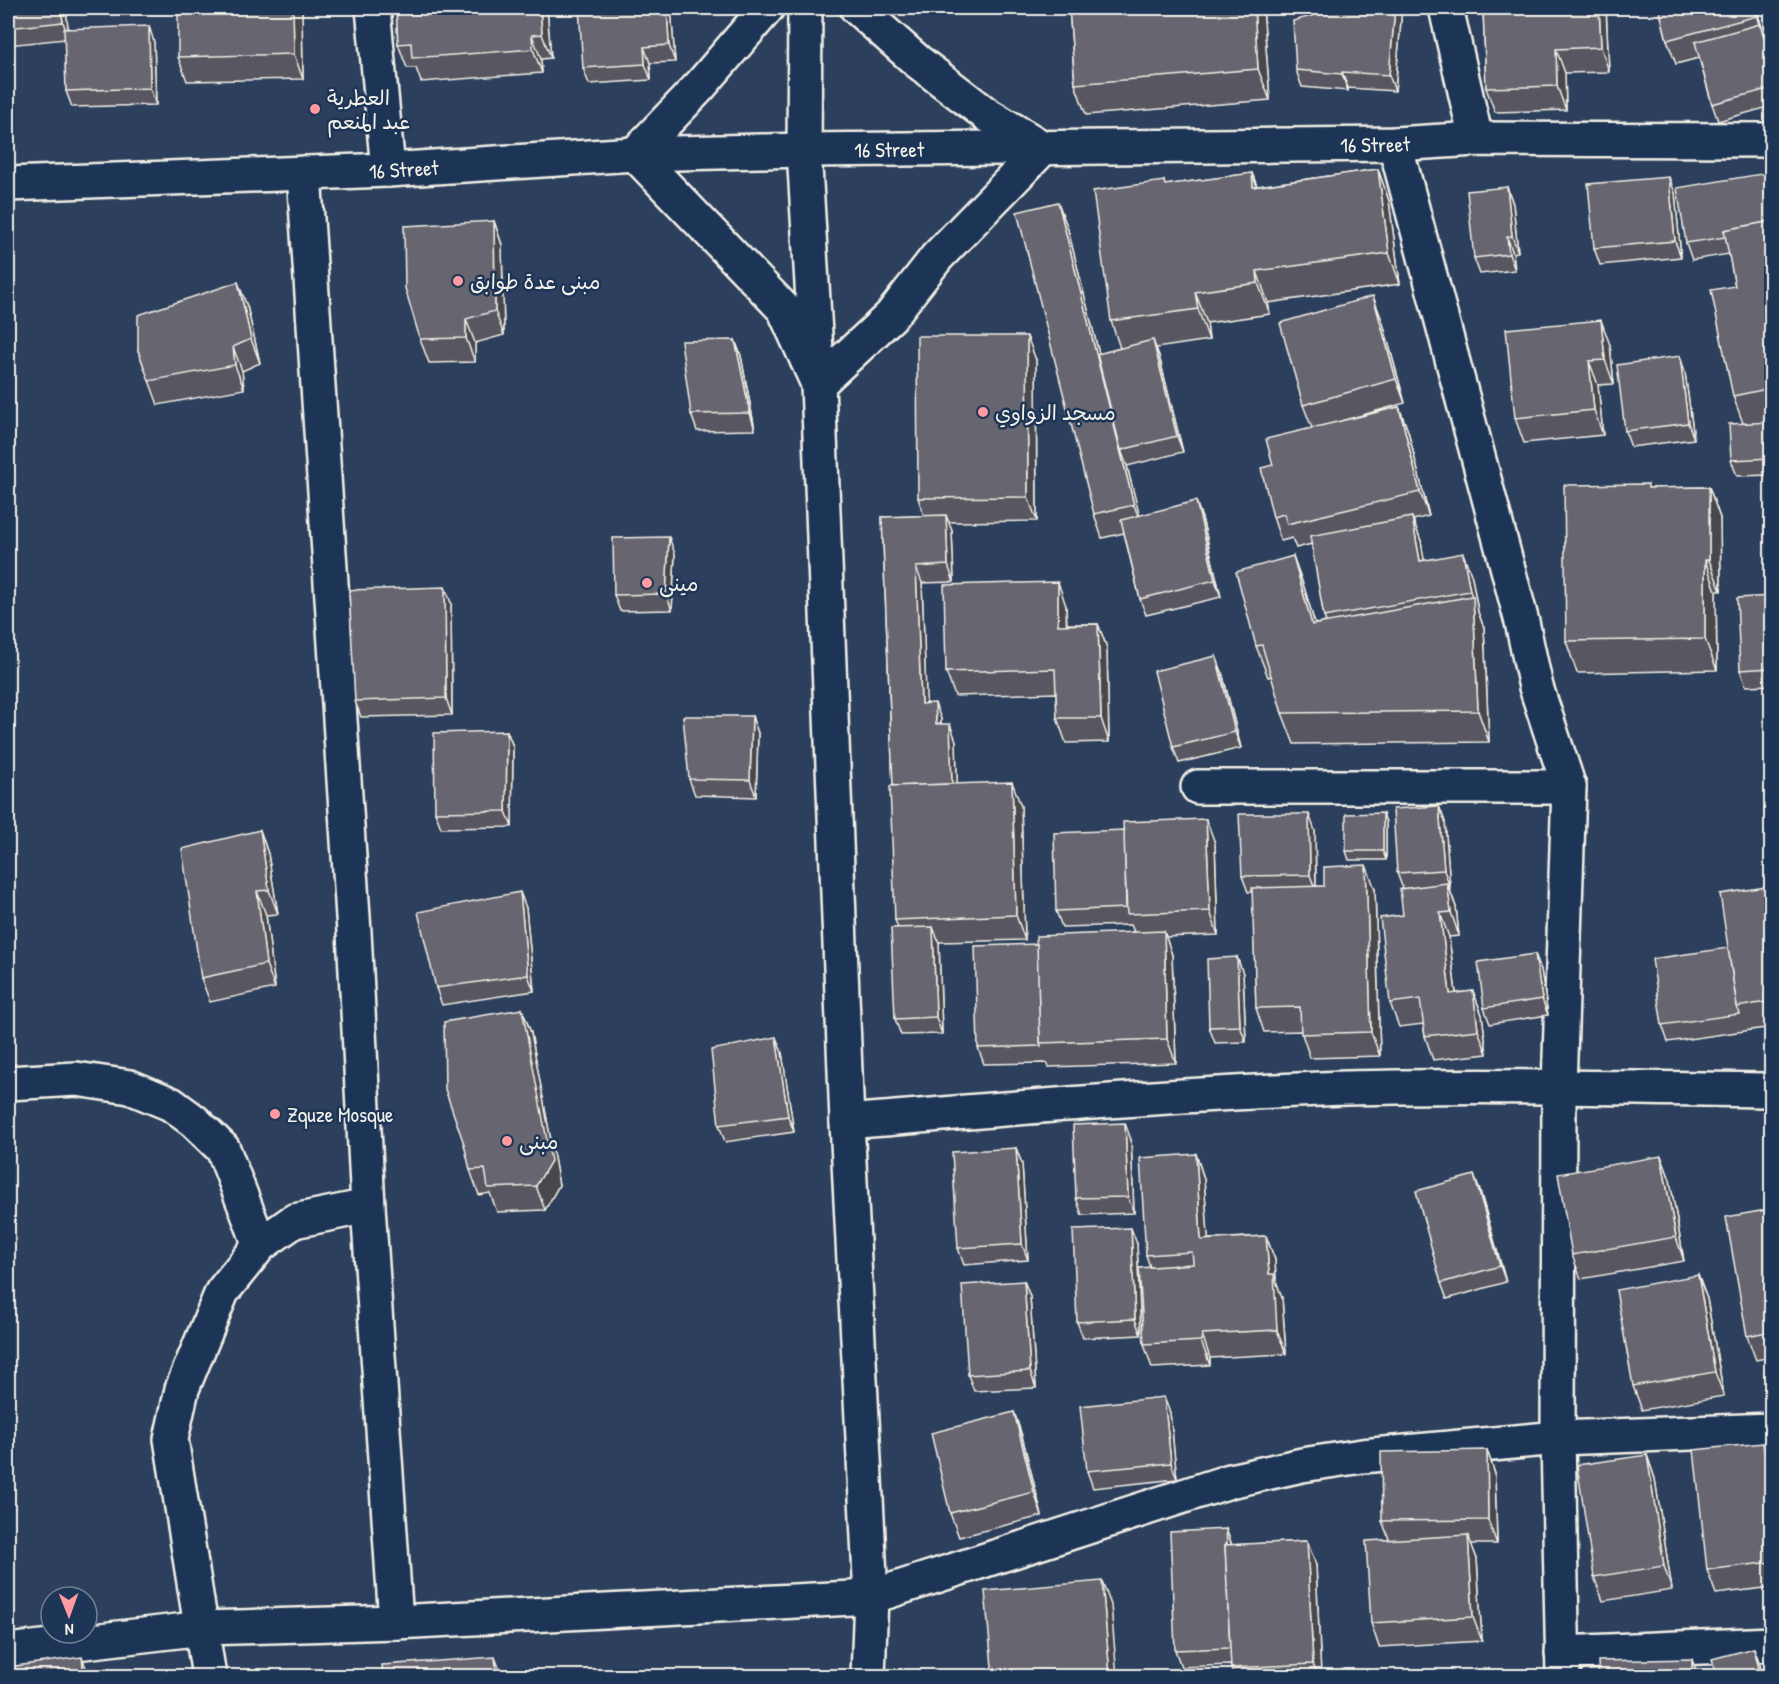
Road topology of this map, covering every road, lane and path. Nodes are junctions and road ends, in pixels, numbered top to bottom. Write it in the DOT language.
graph roads {
  1 [pos="373,8"];
  2 [pos="767,8"];
  3 [pos="806,8"];
  4 [pos="857,8"];
  5 [pos="1446,8"];
  6 [pos="1476,140"];
  7 [pos="1772,140"];
  8 [pos="1395,144"];
  9 [pos="1043,148"];
  10 [pos="804,150"];
  11 [pos="635,153"];
  12 [pos="388,170"];
  13 [pos="304,173"];
  14 [pos="8,184"];
  15 [pos="818,384"];
  16 [pos="1198,787"];
  17 [pos="1569,787"];
  18 [pos="8,1083"];
  19 [pos="1559,1087"];
  20 [pos="1772,1090"];
  21 [pos="847,1122"];
  22 [pos="368,1206"];
  23 [pos="260,1245"];
  24 [pos="1772,1430"];
  25 [pos="1558,1438"];
  26 [pos="871,1597"];
  27 [pos="396,1622"];
  28 [pos="203,1628"];
  29 [pos="1772,1644"];
  30 [pos="8,1651"];
  31 [pos="1562,1665"];
  32 [pos="209,1677"];
  33 [pos="868,1677"];
  1 -- 12 [label="street"];
  2 -- 11 [label="street"];
  3 -- 10 [label="street"];
  4 -- 9 [label="street"];
  5 -- 6 [label="street"];
  6 -- 7 [label="street, 16 Street"];
  6 -- 8 [label="street, 16 Street"];
  8 -- 9 [label="street, 16 Street"];
  8 -- 17 [label="street"];
  9 -- 10 [label="street, 16 Street"];
  9 -- 15 [label="street"];
  10 -- 11 [label="street, 16 Street"];
  10 -- 15 [label="street"];
  11 -- 12 [label="street, 16 Street"];
  11 -- 15 [label="street"];
  12 -- 13 [label="street, 16 Street"];
  13 -- 14 [label="street, 16 Street"];
  13 -- 22 [label="street"];
  15 -- 21 [label="street"];
  16 -- 17 [label="street"];
  17 -- 19 [label="street"];
  18 -- 23 [label="street"];
  19 -- 20 [label="street"];
  19 -- 21 [label="street"];
  19 -- 25 [label="street"];
  21 -- 26 [label="street"];
  22 -- 23 [label="street"];
  22 -- 27 [label="street"];
  23 -- 28 [label="street"];
  24 -- 25 [label="street"];
  25 -- 26 [label="street"];
  25 -- 31 [label="street"];
  26 -- 27 [label="street"];
  26 -- 33 [label="street"];
  27 -- 28 [label="street"];
  28 -- 30 [label="street"];
  28 -- 32 [label="street"];
  29 -- 31 [label="street"];
}
